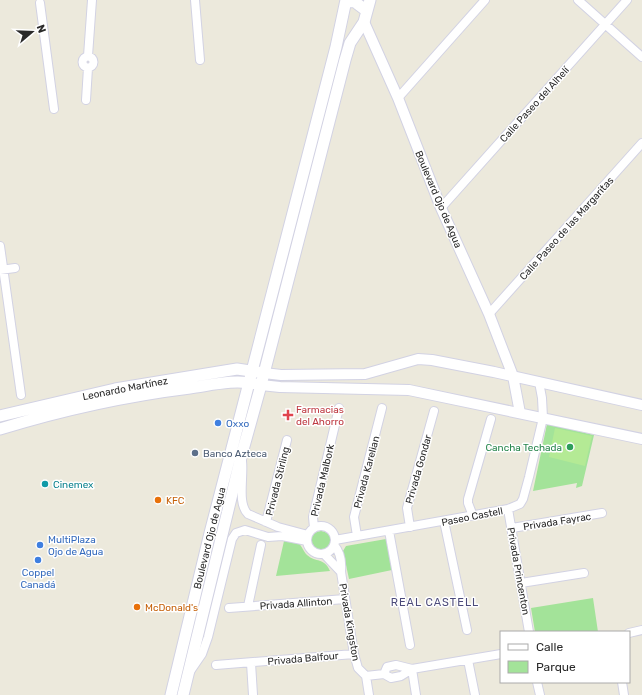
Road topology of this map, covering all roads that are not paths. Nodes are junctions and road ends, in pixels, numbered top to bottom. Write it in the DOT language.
graph roads {
  1 [pos="92,0"];
  2 [pos="195,0"];
  3 [pos="346,0"];
  4 [pos="485,0"];
  5 [pos="578,0"];
  6 [pos="627,0"];
  7 [pos="39,1"];
  8 [pos="368,5"];
  9 [pos="343,16"];
  10 [pos="364,22"];
  11 [pos="606,24"];
  12 [pos="642,57"];
  13 [pos="200,60"];
  14 [pos="398,98"];
  15 [pos="86,100"];
  16 [pos="54,109"];
  17 [pos="642,143"];
  18 [pos="441,208"];
  19 [pos="0,246"];
  20 [pos="15,268"];
  21 [pos="2,270"];
  22 [pos="489,314"];
  23 [pos="252,370"];
  24 [pos="264,373"];
  25 [pos="513,376"];
  26 [pos="249,382"];
  27 [pos="539,382"];
  28 [pos="261,385"];
  29 [pos="101,392"];
  30 [pos="21,395"];
  31 [pos="73,398"];
  32 [pos="642,405"];
  33 [pos="88,406"];
  34 [pos="339,408"];
  35 [pos="382,408"];
  36 [pos="434,411"];
  37 [pos="520,413"];
  38 [pos="0,416"];
  39 [pos="543,418"];
  40 [pos="491,419"];
  41 [pos="0,429"];
  42 [pos="642,439"];
  43 [pos="287,440"];
  44 [pos="241,458"];
  45 [pos="508,509"];
  46 [pos="602,513"];
  47 [pos="473,516"];
  48 [pos="444,521"];
  49 [pos="266,522"];
  50 [pos="410,527"];
  51 [pos="314,528"];
  52 [pos="512,528"];
  53 [pos="389,531"];
  54 [pos="358,536"];
  55 [pos="308,538"];
  56 [pos="334,543"];
  57 [pos="261,546"];
  58 [pos="324,554"];
  59 [pos="341,572"];
  60 [pos="584,573"];
  61 [pos="521,583"];
  62 [pos="345,599"];
  63 [pos="248,606"];
  64 [pos="229,608"];
  65 [pos="467,630"];
  66 [pos="642,630"];
  67 [pos="529,631"];
  68 [pos="630,633"];
  69 [pos="410,645"];
  70 [pos="354,654"];
  71 [pos="500,654"];
  72 [pos="468,660"];
  73 [pos="251,663"];
  74 [pos="216,665"];
  75 [pos="412,669"];
  76 [pos="384,674"];
  77 [pos="366,676"];
  78 [pos="187,677"];
  79 [pos="537,683"];
  80 [pos="622,683"];
  81 [pos="172,695"];
  82 [pos="183,695"];
  83 [pos="253,695"];
  84 [pos="369,695"];
  85 [pos="416,695"];
  86 [pos="475,695"];
  87 [pos="540,695"];
  88 [pos="624,695"];
  1 -- 15 [label="street"];
  2 -- 13 [label="street"];
  3 -- 8 [label="main road"];
  3 -- 9 [label="main road, Boulevard Ojo de Agua"];
  4 -- 14 [label="street"];
  5 -- 11 [label="street"];
  6 -- 11 [label="street, Calle Paseo del Alhelí"];
  7 -- 16 [label="street"];
  8 -- 10 [label="main road, Boulevard Ojo de Agua"];
  9 -- 10 [label="main road"];
  9 -- 23 [label="main road, Boulevard Ojo de Agua"];
  10 -- 14 [label="street, Boulevard Ojo de Agua"];
  10 -- 24 [label="main road, Boulevard Ojo de Agua"];
  11 -- 12 [label="street"];
  11 -- 18 [label="street, Calle Paseo del Alhelí"];
  14 -- 18 [label="street, Boulevard Ojo de Agua"];
  17 -- 22 [label="street, Calle Paseo de las Margaritas"];
  18 -- 22 [label="street, Boulevard Ojo de Agua"];
  19 -- 21 [label="street"];
  20 -- 21 [label="street"];
  21 -- 30 [label="street"];
  22 -- 25 [label="street, Boulevard Ojo de Agua"];
  23 -- 24 [label="main road"];
  23 -- 26 [label="main road, Boulevard Ojo de Agua"];
  23 -- 29 [label="main road, Leonardo Martínez"];
  24 -- 25 [label="street"];
  24 -- 28 [label="main road, Boulevard Ojo de Agua"];
  25 -- 27 [label="street"];
  25 -- 37 [label="street, Boulevard Ojo de Agua"];
  26 -- 28 [label="main road"];
  26 -- 33 [label="main road, Leonardo Martínez"];
  26 -- 81 [label="main road, Boulevard Ojo de Agua"];
  27 -- 32 [label="street"];
  27 -- 39 [label="street, Paseo Castell"];
  28 -- 37 [label="street"];
  28 -- 44 [label="main road, Boulevard Ojo de Agua"];
  29 -- 31 [label="main road, Leonardo Martínez"];
  29 -- 33 [label="main road"];
  31 -- 33 [label="main road"];
  31 -- 38 [label="main road, Leonardo Martínez"];
  33 -- 41 [label="main road, Leonardo Martínez"];
  34 -- 51 [label="street, Privada Malbork"];
  35 -- 54 [label="street, Privada Karelian"];
  36 -- 50 [label="street, Privada Gondar"];
  37 -- 39 [label="street"];
  39 -- 42 [label="street"];
  39 -- 45 [label="street, Paseo Castell"];
  40 -- 47 [label="street"];
  43 -- 49 [label="street, Privada Stirling"];
  44 -- 49 [label="street"];
  44 -- 78 [label="main road, Boulevard Ojo de Agua"];
  45 -- 47 [label="street, Paseo Castell"];
  45 -- 52 [label="street, Privada Princenton"];
  46 -- 52 [label="street, Privada Fayrac"];
  47 -- 48 [label="street, Paseo Castell"];
  48 -- 50 [label="street, Paseo Castell"];
  48 -- 65 [label="street"];
  49 -- 55 [label="street"];
  50 -- 53 [label="street, Paseo Castell"];
  51 -- 55 [label="street"];
  51 -- 56 [label="street"];
  52 -- 61 [label="street, Privada Princenton"];
  53 -- 54 [label="street, Paseo Castell"];
  53 -- 69 [label="street"];
  54 -- 56 [label="street, Paseo Castell"];
  55 -- 58 [label="street"];
  55 -- 78 [label="street"];
  56 -- 58 [label="street"];
  56 -- 59 [label="street, Privada Kingston"];
  57 -- 63 [label="street, Privada Allinton"];
  58 -- 59 [label="street, Privada Kingston"];
  59 -- 62 [label="street, Privada Kingston"];
  60 -- 61 [label="street"];
  61 -- 67 [label="street, Privada Princenton"];
  62 -- 63 [label="street, Privada Allinton"];
  62 -- 70 [label="street, Privada Kingston"];
  63 -- 64 [label="street, Privada Allinton"];
  66 -- 68 [label="street"];
  70 -- 73 [label="street, Privada Balfour"];
  70 -- 77 [label="street, Privada Kingston"];
  71 -- 72 [label="street"];
  72 -- 75 [label="street"];
  72 -- 86 [label="street"];
  73 -- 74 [label="street, Privada Balfour"];
  73 -- 83 [label="street"];
  75 -- 76 [label="street"];
  75 -- 76 [label="street"];
  75 -- 85 [label="street"];
  76 -- 77 [label="street"];
  77 -- 84 [label="street"];
  78 -- 82 [label="main road, Boulevard Ojo de Agua"];
  79 -- 87 [label="street"];
  80 -- 88 [label="street"];
}
